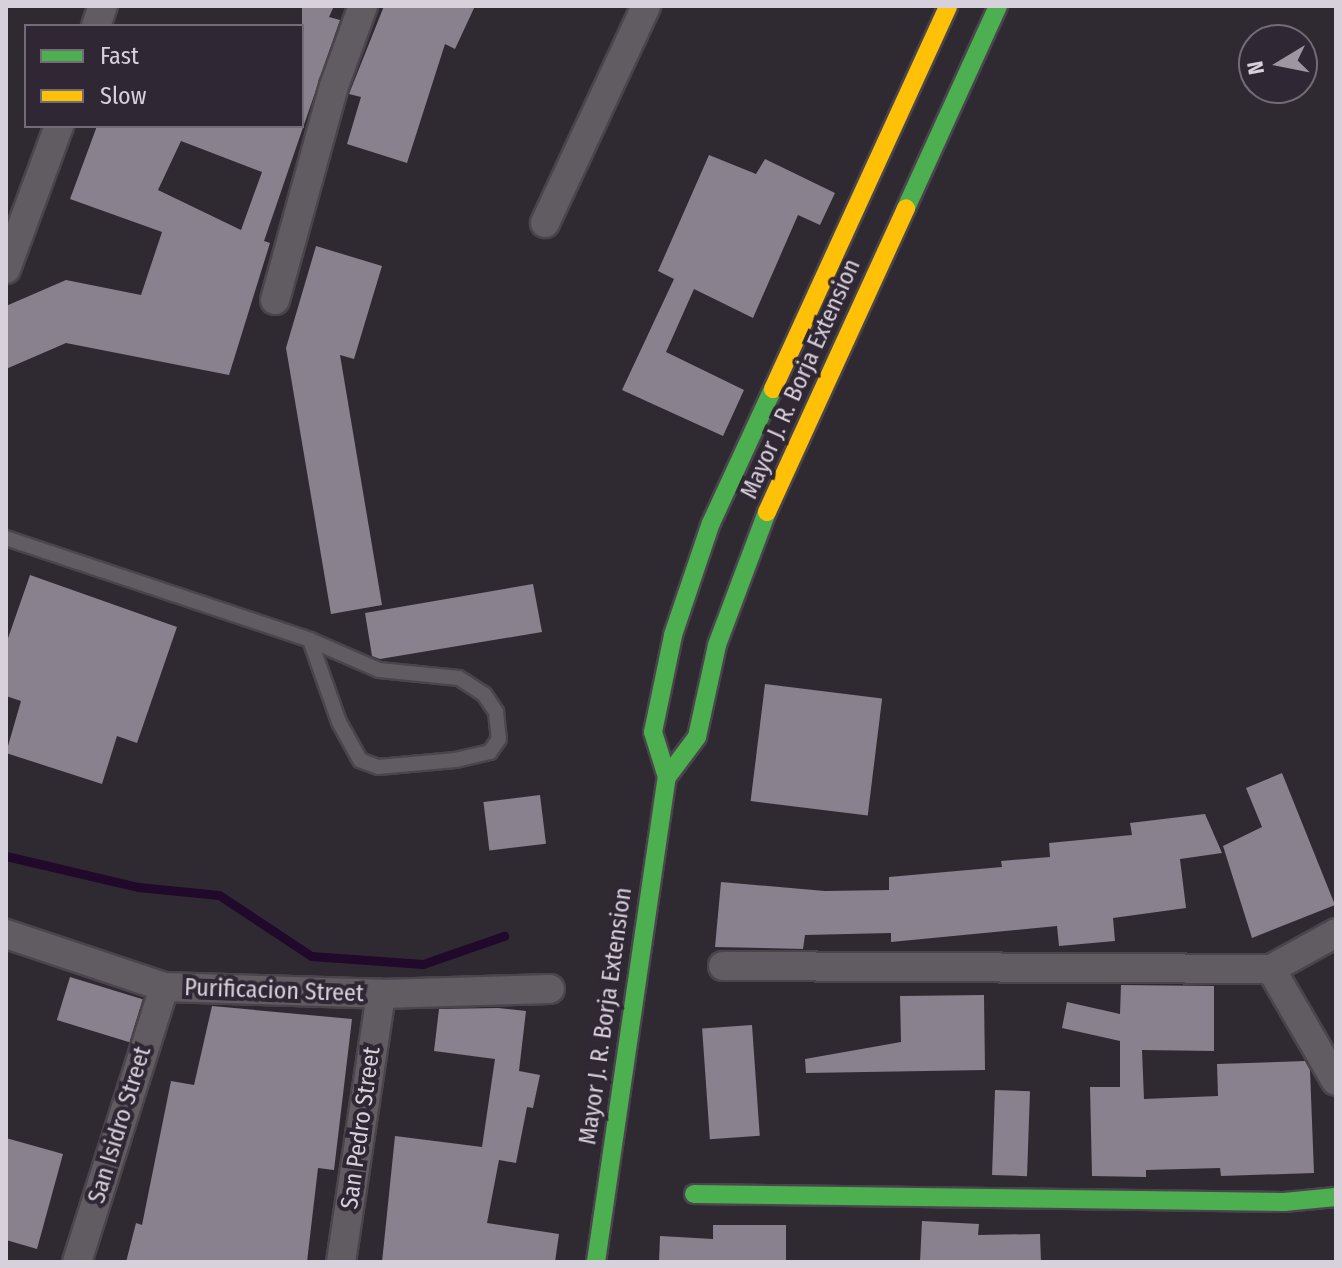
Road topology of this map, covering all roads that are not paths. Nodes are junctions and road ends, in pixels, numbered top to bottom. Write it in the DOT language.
graph roads {
  1 [pos="363,6"];
  2 [pos="646,6"];
  3 [pos="948,6"];
  4 [pos="998,6"];
  5 [pos="58,128"];
  6 [pos="545,223"];
  7 [pos="6,269"];
  8 [pos="839,298"];
  9 [pos="275,300"];
  10 [pos="6,538"];
  11 [pos="310,640"];
  12 [pos="667,777"];
  13 [pos="1336,933"];
  14 [pos="6,934"];
  15 [pos="723,966"];
  16 [pos="1271,969"];
  17 [pos="164,987"];
  18 [pos="550,989"];
  19 [pos="381,994"];
  20 [pos="1336,1081"];
  21 [pos="694,1194"];
  22 [pos="1336,1197"];
  23 [pos="77,1262"];
  24 [pos="341,1262"];
  25 [pos="596,1262"];
  1 -- 9 [label="street"];
  2 -- 6 [label="street"];
  3 -- 8 [label="main road, Mayor J. R. Borja Extension"];
  4 -- 8 [label="main road, Mayor J. R. Borja Extension"];
  5 -- 7 [label="street"];
  8 -- 12 [label="main road, Mayor J. R. Borja Extension"];
  8 -- 12 [label="main road, Mayor J. R. Borja Extension"];
  10 -- 11 [label="lane"];
  11 -- 11 [label="lane"];
  12 -- 25 [label="main road, Mayor J. R. Borja Extension"];
  13 -- 16 [label="street"];
  14 -- 17 [label="street, Purificacion Street"];
  15 -- 16 [label="street"];
  16 -- 20 [label="street"];
  17 -- 19 [label="street, Purificacion Street"];
  17 -- 23 [label="street, San Isidro Street"];
  18 -- 19 [label="street, Purificacion Street"];
  19 -- 24 [label="street, San Pedro Street"];
  21 -- 22 [label="main road"];
}
